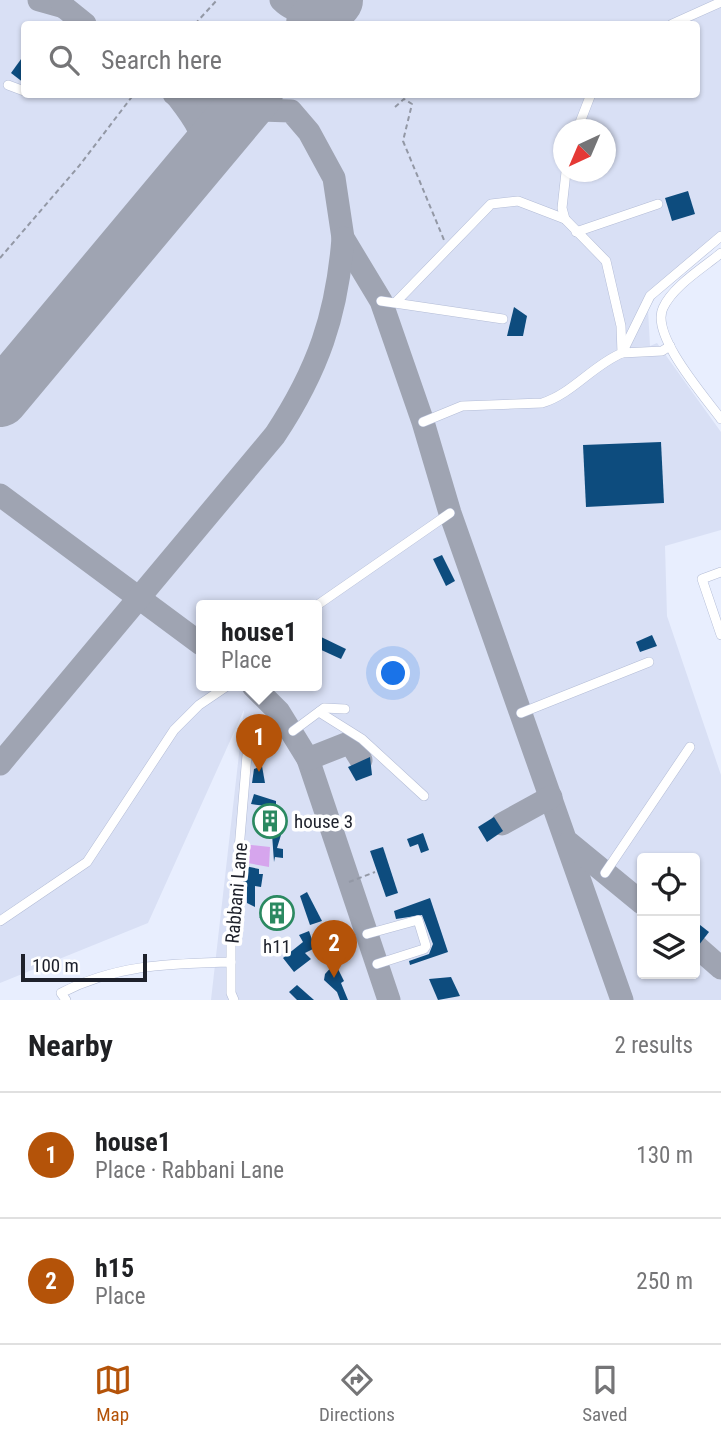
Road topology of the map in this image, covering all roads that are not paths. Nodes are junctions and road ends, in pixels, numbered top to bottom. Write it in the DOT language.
graph roads {
  1 [pos="721,2"];
  2 [pos="679,21"];
  3 [pos="8,85"];
  4 [pos="21,90"];
  5 [pos="589,98"];
  6 [pos="581,119"];
  7 [pos="565,182"];
  8 [pos="658,204"];
  9 [pos="565,219"];
  10 [pos="576,232"];
  11 [pos="721,236"];
  12 [pos="721,253"];
  13 [pos="381,301"];
  14 [pos="396,302"];
  15 [pos="503,319"];
  16 [pos="670,346"];
  17 [pos="622,354"];
  18 [pos="721,419"];
  19 [pos="423,422"];
  20 [pos="450,513"];
  21 [pos="721,572"];
  22 [pos="322,602"];
  23 [pos="721,635"];
  24 [pos="649,662"];
  25 [pos="220,691"];
  26 [pos="345,709"];
  27 [pos="319,712"];
  28 [pos="521,713"];
  29 [pos="293,731"];
  30 [pos="248,743"];
  31 [pos="690,747"];
  32 [pos="424,796"];
  33 [pos="605,873"];
  34 [pos="0,921"];
  35 [pos="367,934"];
  36 [pos="231,962"];
  37 [pos="377,964"];
  38 [pos="229,998"];
  39 [pos="66,1000"];
  1 -- 2 [label="street"];
  3 -- 4 [label="street"];
  5 -- 6 [label="street"];
  7 -- 9 [label="street"];
  8 -- 10 [label="street"];
  9 -- 10 [label="street"];
  9 -- 14 [label="street"];
  10 -- 17 [label="street"];
  11 -- 17 [label="street"];
  12 -- 16 [label="street"];
  13 -- 14 [label="street"];
  14 -- 15 [label="street"];
  16 -- 17 [label="street"];
  16 -- 18 [label="street"];
  17 -- 19 [label="street"];
  20 -- 22 [label="street"];
  21 -- 23 [label="street"];
  24 -- 28 [label="street"];
  25 -- 34 [label="street"];
  26 -- 27 [label="street"];
  27 -- 29 [label="street"];
  27 -- 32 [label="street"];
  30 -- 36 [label="street, Rabbani Lane"];
  31 -- 33 [label="street"];
  35 -- 37 [label="street"];
  36 -- 38 [label="street, Rabbani Lane"];
  36 -- 39 [label="street"];
}
